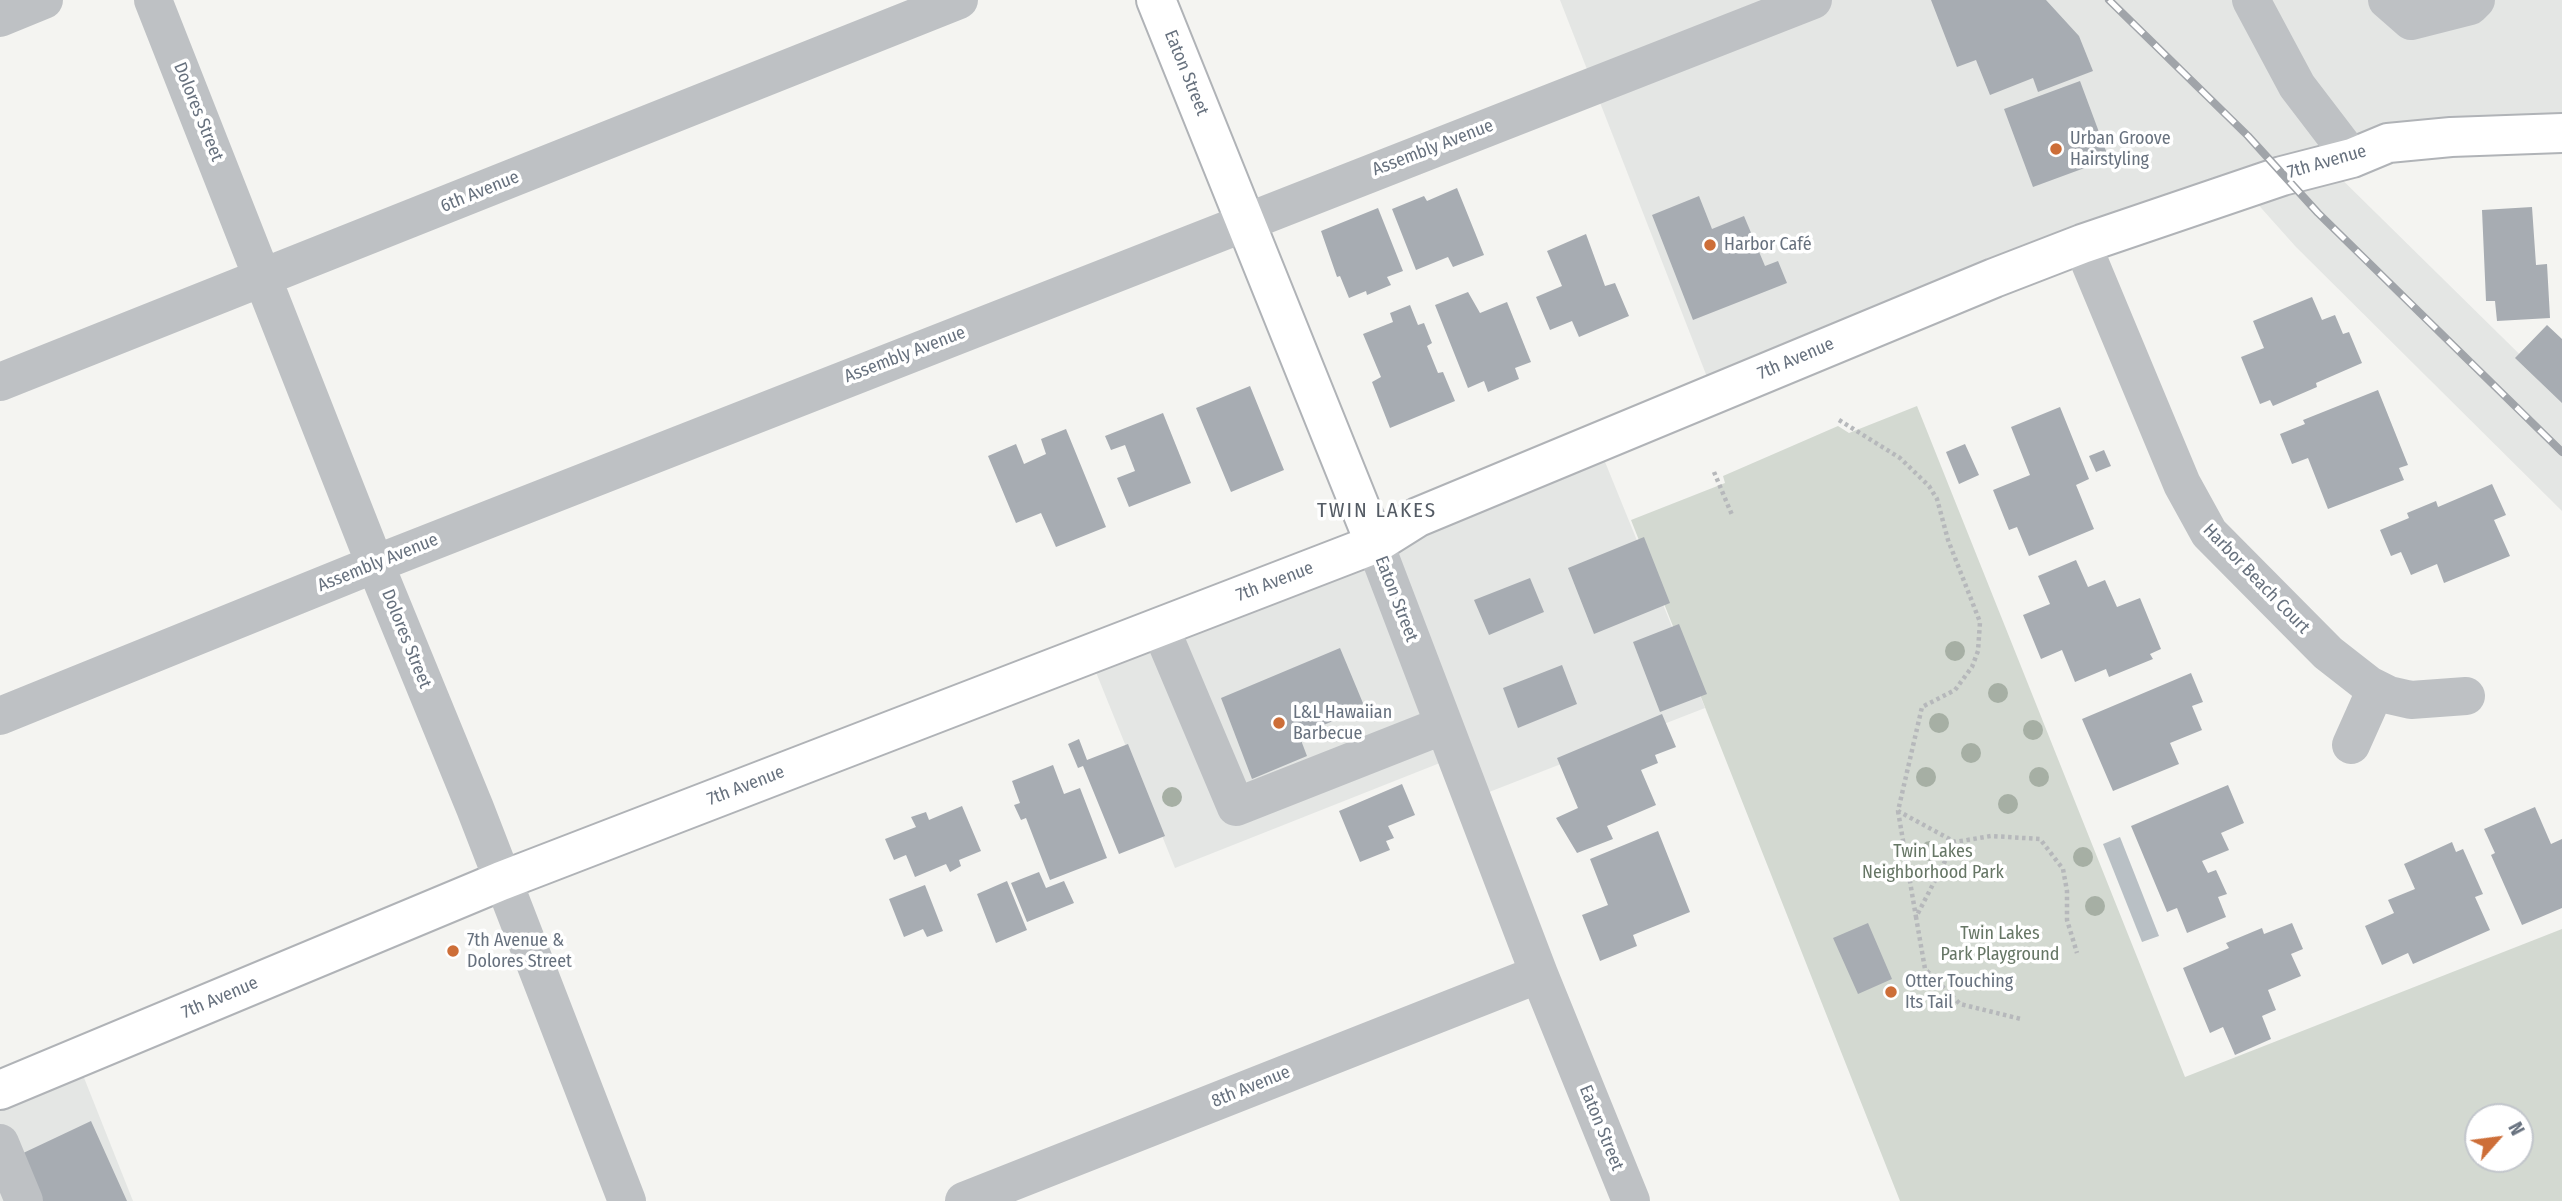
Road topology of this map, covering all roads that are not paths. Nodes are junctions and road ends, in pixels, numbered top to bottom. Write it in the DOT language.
graph roads {
  1 [pos="44,0"];
  2 [pos="153,0"];
  3 [pos="959,0"];
  4 [pos="1156,0"];
  5 [pos="1813,0"];
  6 [pos="2251,0"];
  7 [pos="2387,0"];
  8 [pos="2476,0"];
  9 [pos="0,18"];
  10 [pos="2562,133"];
  11 [pos="2353,158"];
  12 [pos="1246,221"];
  13 [pos="2082,244"];
  14 [pos="264,279"];
  15 [pos="0,382"];
  16 [pos="1375,544"];
  17 [pos="375,564"];
  18 [pos="1160,626"];
  19 [pos="2376,689"];
  20 [pos="2466,696"];
  21 [pos="0,716"];
  22 [pos="1444,725"];
  23 [pos="2351,745"];
  24 [pos="501,881"];
  25 [pos="1539,974"];
  26 [pos="0,1090"];
  27 [pos="0,1143"];
  28 [pos="24,1201"];
  29 [pos="627,1201"];
  30 [pos="964,1201"];
  31 [pos="1631,1201"];
  1 -- 9 [label="street"];
  2 -- 14 [label="street, Dolores Street"];
  3 -- 14 [label="street, 6th Avenue"];
  4 -- 12 [label="main road, Eaton Street"];
  5 -- 12 [label="street, Assembly Avenue"];
  6 -- 11 [label="street"];
  7 -- 8 [label="street"];
  10 -- 11 [label="main road, 7th Avenue"];
  11 -- 13 [label="main road, 7th Avenue"];
  12 -- 16 [label="main road, Eaton Street"];
  12 -- 17 [label="street, Assembly Avenue"];
  13 -- 16 [label="main road, 7th Avenue"];
  13 -- 19 [label="street, Harbor Beach Court"];
  14 -- 15 [label="street, 6th Avenue"];
  14 -- 17 [label="street, Dolores Street"];
  16 -- 18 [label="main road, 7th Avenue"];
  16 -- 22 [label="street, Eaton Street"];
  17 -- 21 [label="street, Assembly Avenue"];
  17 -- 24 [label="street, Dolores Street"];
  18 -- 22 [label="street"];
  18 -- 24 [label="main road, 7th Avenue"];
  19 -- 20 [label="street, Harbor Beach Court"];
  19 -- 23 [label="street"];
  22 -- 25 [label="street, Eaton Street"];
  24 -- 26 [label="main road, 7th Avenue"];
  24 -- 29 [label="street, Dolores Street"];
  25 -- 30 [label="street, 8th Avenue"];
  25 -- 31 [label="street, Eaton Street"];
  27 -- 28 [label="street"];
}
